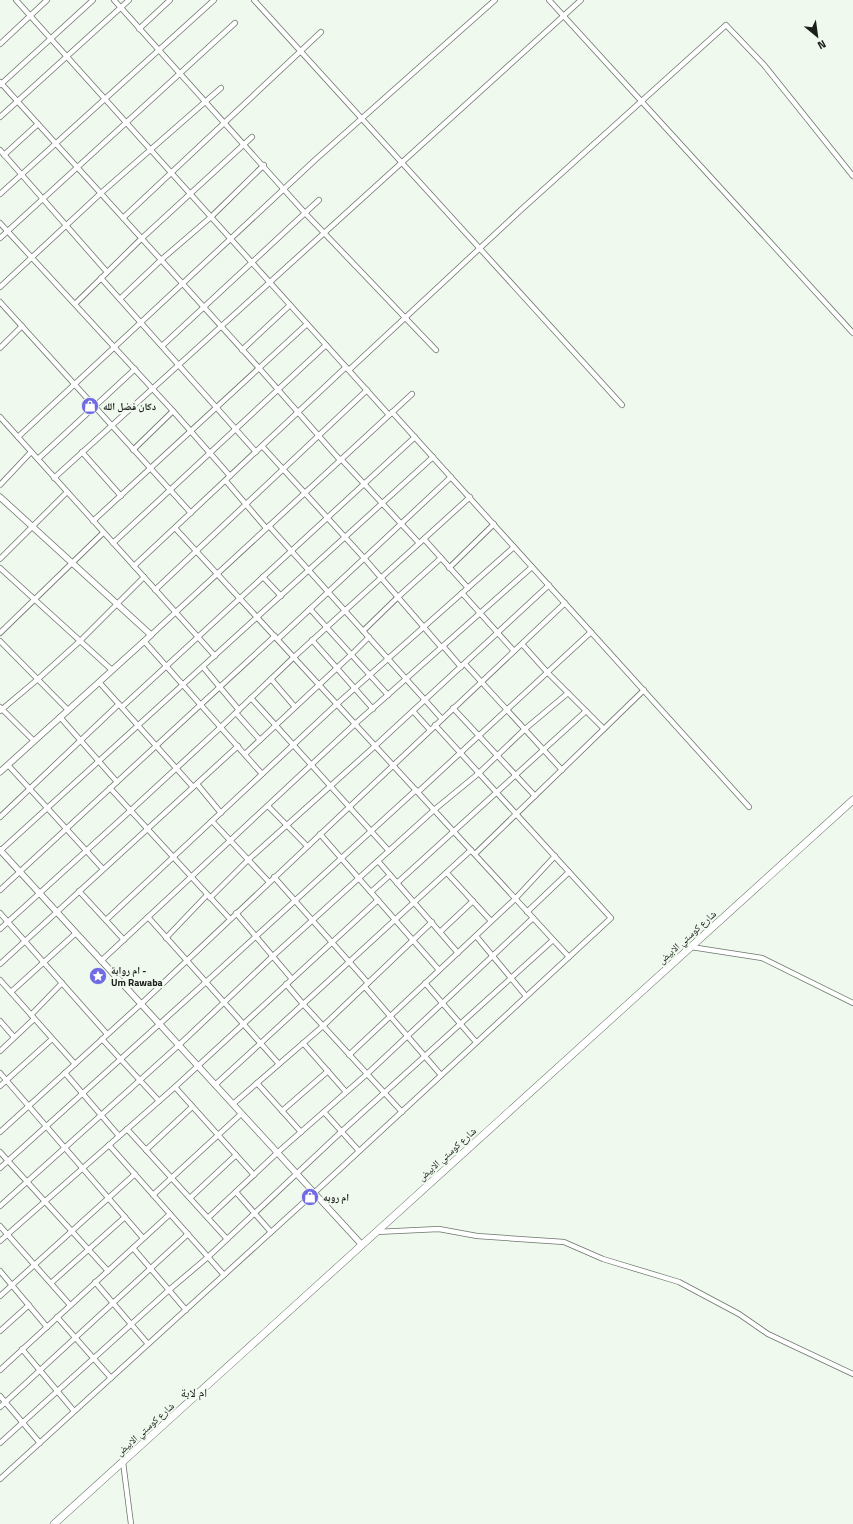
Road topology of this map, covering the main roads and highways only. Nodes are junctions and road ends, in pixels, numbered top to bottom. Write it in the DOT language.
graph roads {
  1 [pos="0,497"];
  2 [pos="0,772"];
  3 [pos="853,800"];
  4 [pos="0,851"];
  5 [pos="362,1245"];
  6 [pos="54,1524"];
  1 -- 2 [label="main road"];
  3 -- 5 [label="highway, شارع كوستي الابيض"];
  4 -- 5 [label="main road"];
  5 -- 6 [label="highway, شارع كوستي الابيض"];
}
